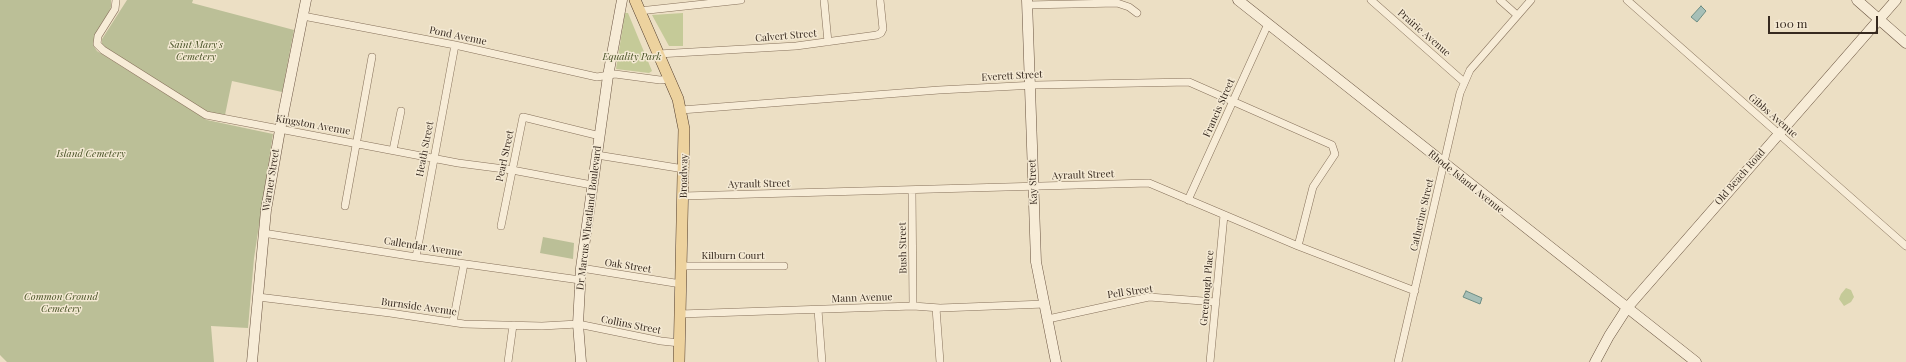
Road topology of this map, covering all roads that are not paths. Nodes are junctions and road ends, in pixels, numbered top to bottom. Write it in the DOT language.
graph roads {
  1 [pos="116,0"];
  2 [pos="306,0"];
  3 [pos="622,0"];
  4 [pos="740,0"];
  5 [pos="824,0"];
  6 [pos="880,0"];
  7 [pos="1238,0"];
  8 [pos="1371,0"];
  9 [pos="1500,0"];
  10 [pos="1531,0"];
  11 [pos="1627,0"];
  12 [pos="1857,0"];
  13 [pos="1896,0"];
  14 [pos="1027,2"];
  15 [pos="637,5"];
  16 [pos="1137,13"];
  17 [pos="1517,15"];
  18 [pos="303,16"];
  19 [pos="1879,19"];
  20 [pos="1268,24"];
  21 [pos="828,42"];
  22 [pos="1906,43"];
  23 [pos="455,45"];
  24 [pos="658,54"];
  25 [pos="372,57"];
  26 [pos="608,76"];
  27 [pos="670,79"];
  28 [pos="1464,82"];
  29 [pos="1030,85"];
  30 [pos="1233,101"];
  31 [pos="681,110"];
  32 [pos="401,111"];
  33 [pos="280,130"];
  34 [pos="1778,133"];
  35 [pos="600,136"];
  36 [pos="356,143"];
  37 [pos="393,150"];
  38 [pos="597,155"];
  39 [pos="433,158"];
  40 [pos="1444,164"];
  41 [pos="684,169"];
  42 [pos="512,170"];
  43 [pos="592,185"];
  44 [pos="1033,186"];
  45 [pos="912,190"];
  46 [pos="683,196"];
  47 [pos="1188,200"];
  48 [pos="345,206"];
  49 [pos="1224,215"];
  50 [pos="501,226"];
  51 [pos="263,232"];
  52 [pos="1298,246"];
  53 [pos="1906,246"];
  54 [pos="416,257"];
  55 [pos="464,264"];
  56 [pos="681,266"];
  57 [pos="784,266"];
  58 [pos="581,268"];
  59 [pos="580,280"];
  60 [pos="677,283"];
  61 [pos="1415,291"];
  62 [pos="258,297"];
  63 [pos="1216,302"];
  64 [pos="1045,304"];
  65 [pos="913,306"];
  66 [pos="936,308"];
  67 [pos="1627,308"];
  68 [pos="818,310"];
  69 [pos="680,314"];
  70 [pos="1048,319"];
  71 [pos="453,322"];
  72 [pos="578,324"];
  73 [pos="513,325"];
  74 [pos="680,343"];
  75 [pos="252,362"];
  76 [pos="508,362"];
  77 [pos="581,362"];
  78 [pos="679,362"];
  79 [pos="822,362"];
  80 [pos="940,362"];
  81 [pos="1056,362"];
  82 [pos="1210,362"];
  83 [pos="1398,362"];
  84 [pos="1595,362"];
  85 [pos="1696,362"];
  1 -- 33 [label="street, Kingston Avenue"];
  2 -- 18 [label="street, Warner Street"];
  3 -- 26 [label="street, Dr Marcus Wheatland Boulevard"];
  4 -- 15 [label="street"];
  5 -- 21 [label="street"];
  6 -- 21 [label="street, Calvert Street"];
  7 -- 20 [label="street, Rhode Island Avenue"];
  8 -- 28 [label="street, Prairie Avenue"];
  9 -- 17 [label="street"];
  10 -- 17 [label="street, Catherine Street"];
  11 -- 34 [label="street, Gibbs Avenue"];
  12 -- 19 [label="street"];
  13 -- 19 [label="street, Old Beach Road"];
  14 -- 16 [label="street"];
  14 -- 29 [label="street, Kay Street"];
  15 -- 24 [label="main road, Broadway"];
  17 -- 28 [label="street, Catherine Street"];
  18 -- 23 [label="street, Pond Avenue"];
  18 -- 33 [label="street, Warner Street"];
  19 -- 22 [label="street"];
  19 -- 34 [label="street, Old Beach Road"];
  20 -- 30 [label="street, Francis Street"];
  20 -- 40 [label="street, Rhode Island Avenue"];
  21 -- 24 [label="street, Calvert Street"];
  23 -- 26 [label="street, Pond Avenue"];
  23 -- 39 [label="street, Heath Street"];
  24 -- 27 [label="main road, Broadway"];
  25 -- 36 [label="street"];
  26 -- 27 [label="street, Pond Avenue"];
  26 -- 35 [label="street, Dr Marcus Wheatland Boulevard"];
  27 -- 31 [label="main road, Broadway"];
  28 -- 40 [label="street, Catherine Street"];
  29 -- 30 [label="street, Everett Street"];
  29 -- 31 [label="street, Everett Street"];
  29 -- 44 [label="street, Kay Street"];
  30 -- 47 [label="street, Francis Street"];
  30 -- 52 [label="street, Everett Street"];
  31 -- 41 [label="main road, Broadway"];
  32 -- 37 [label="street"];
  33 -- 36 [label="street, Kingston Avenue"];
  33 -- 51 [label="street, Warner Street"];
  34 -- 53 [label="street, Gibbs Avenue"];
  34 -- 67 [label="street, Old Beach Road"];
  35 -- 38 [label="street, Dr Marcus Wheatland Boulevard"];
  35 -- 42 [label="street, Pearl Street"];
  36 -- 37 [label="street, Kingston Avenue"];
  36 -- 48 [label="street"];
  37 -- 39 [label="street, Kingston Avenue"];
  38 -- 41 [label="street"];
  38 -- 43 [label="street, Dr Marcus Wheatland Boulevard"];
  39 -- 42 [label="street, Kingston Avenue"];
  39 -- 54 [label="street, Heath Street"];
  40 -- 61 [label="street, Catherine Street"];
  40 -- 67 [label="street, Rhode Island Avenue"];
  41 -- 46 [label="main road, Broadway"];
  42 -- 43 [label="street, Kingston Avenue"];
  42 -- 50 [label="street, Pearl Street"];
  43 -- 58 [label="street, Dr Marcus Wheatland Boulevard"];
  44 -- 45 [label="street, Ayrault Street"];
  44 -- 47 [label="street, Ayrault Street"];
  44 -- 64 [label="street, Kay Street"];
  45 -- 46 [label="street, Ayrault Street"];
  45 -- 65 [label="street, Bush Street"];
  46 -- 56 [label="main road, Broadway"];
  47 -- 49 [label="street, Ayrault Street"];
  49 -- 52 [label="street, Ayrault Street"];
  49 -- 63 [label="street, Greenough Place"];
  51 -- 54 [label="street, Callendar Avenue"];
  51 -- 62 [label="street, Warner Street"];
  52 -- 61 [label="street, Ayrault Street"];
  54 -- 55 [label="street, Callendar Avenue"];
  55 -- 59 [label="street, Callendar Avenue"];
  55 -- 71 [label="street"];
  56 -- 57 [label="street, Kilburn Court"];
  56 -- 60 [label="main road, Broadway"];
  58 -- 59 [label="street, Dr Marcus Wheatland Boulevard"];
  58 -- 60 [label="street, Oak Street"];
  59 -- 72 [label="street, Dr Marcus Wheatland Boulevard"];
  60 -- 69 [label="main road, Broadway"];
  61 -- 83 [label="street, Catherine Street"];
  62 -- 71 [label="street, Burnside Avenue"];
  62 -- 75 [label="street, Warner Street"];
  63 -- 70 [label="street, Pell Street"];
  63 -- 82 [label="street, Greenough Place"];
  64 -- 66 [label="street, Mann Avenue"];
  64 -- 70 [label="street, Kay Street"];
  65 -- 66 [label="street, Mann Avenue"];
  65 -- 68 [label="street, Mann Avenue"];
  66 -- 80 [label="street"];
  67 -- 84 [label="street, Old Beach Road"];
  67 -- 85 [label="street, Rhode Island Avenue"];
  68 -- 69 [label="street, Mann Avenue"];
  68 -- 79 [label="street"];
  69 -- 74 [label="main road, Broadway"];
  70 -- 81 [label="street, Kay Street"];
  71 -- 73 [label="street, Burnside Avenue"];
  72 -- 73 [label="street, Burnside Avenue"];
  72 -- 74 [label="street, Collins Street"];
  72 -- 77 [label="street, Dr Marcus Wheatland Boulevard"];
  73 -- 76 [label="street"];
  74 -- 78 [label="main road, Broadway"];
}
